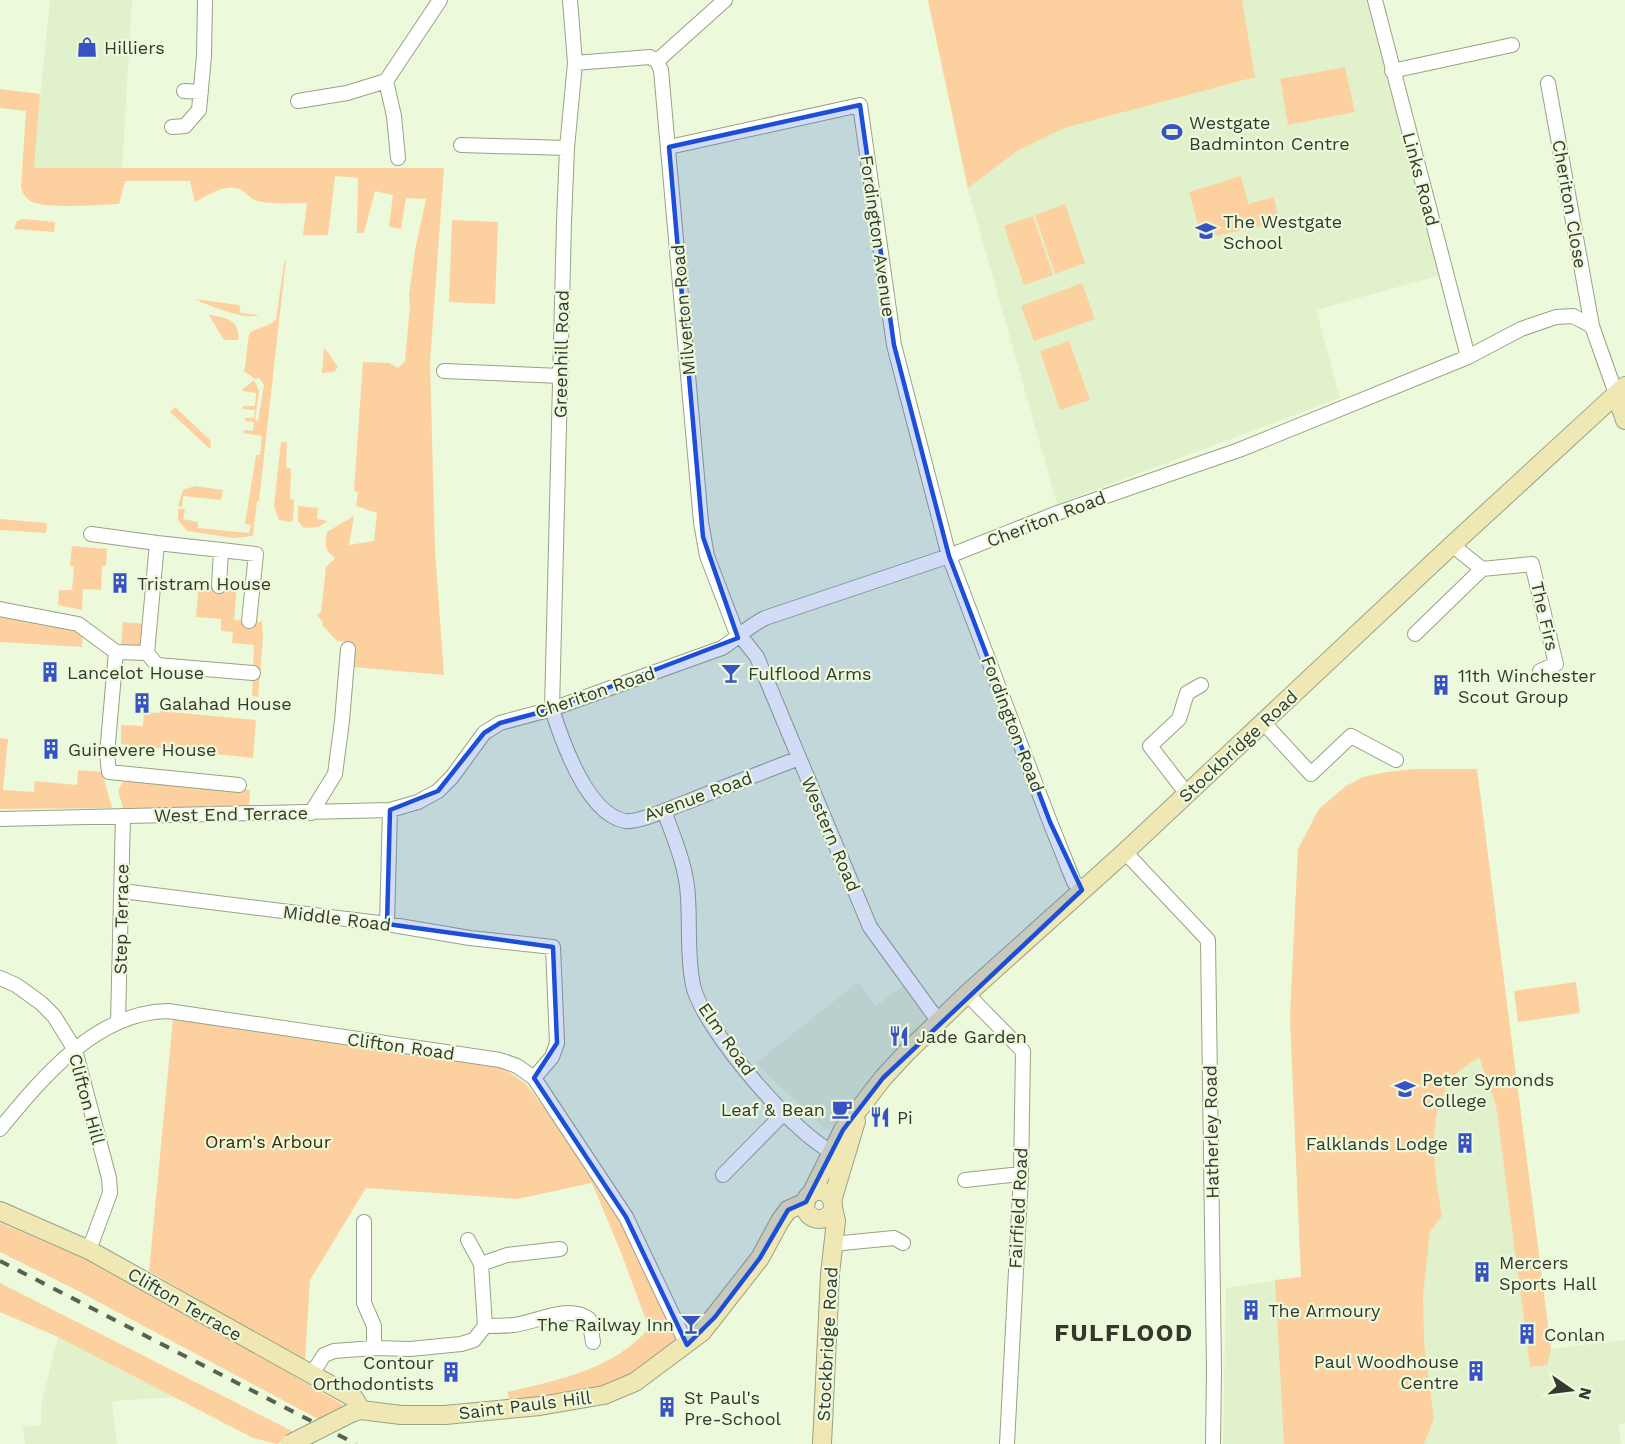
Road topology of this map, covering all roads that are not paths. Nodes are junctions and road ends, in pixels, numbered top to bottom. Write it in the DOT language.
graph roads {
  1 [pos="205,0"];
  2 [pos="440,0"];
  3 [pos="570,0"];
  4 [pos="725,0"];
  5 [pos="1375,0"];
  6 [pos="1512,45"];
  7 [pos="657,61"];
  8 [pos="575,63"];
  9 [pos="1392,71"];
  10 [pos="386,81"];
  11 [pos="1548,83"];
  12 [pos="184,91"];
  13 [pos="201,92"];
  14 [pos="298,102"];
  15 [pos="172,127"];
  16 [pos="461,145"];
  17 [pos="567,147"];
  18 [pos="669,147"];
  19 [pos="398,158"];
  20 [pos="1592,326"];
  21 [pos="1468,357"];
  22 [pos="444,371"];
  23 [pos="561,376"];
  24 [pos="1621,390"];
  25 [pos="1625,420"];
  26 [pos="91,534"];
  27 [pos="157,543"];
  28 [pos="1452,545"];
  29 [pos="221,550"];
  30 [pos="950,556"];
  31 [pos="1482,569"];
  32 [pos="219,586"];
  33 [pos="0,609"];
  34 [pos="249,621"];
  35 [pos="1414,634"];
  36 [pos="740,637"];
  37 [pos="348,649"];
  38 [pos="116,652"];
  39 [pos="147,653"];
  40 [pos="1540,671"];
  41 [pos="253,673"];
  42 [pos="1201,685"];
  43 [pos="552,709"];
  44 [pos="1263,722"];
  45 [pos="799,758"];
  46 [pos="1395,760"];
  47 [pos="452,777"];
  48 [pos="239,785"];
  49 [pos="1186,794"];
  50 [pos="390,810"];
  51 [pos="664,811"];
  52 [pos="311,813"];
  53 [pos="123,816"];
  54 [pos="0,819"];
  55 [pos="1125,852"];
  56 [pos="1082,890"];
  57 [pos="122,891"];
  58 [pos="387,924"];
  59 [pos="0,978"];
  60 [pos="967,994"];
  61 [pos="118,1022"];
  62 [pos="939,1022"];
  63 [pos="75,1050"];
  64 [pos="534,1078"];
  65 [pos="784,1113"];
  66 [pos="0,1129"];
  67 [pos="838,1154"];
  68 [pos="1021,1174"];
  69 [pos="723,1175"];
  70 [pos="965,1180"];
  71 [pos="818,1206"];
  72 [pos="0,1211"];
  73 [pos="364,1222"];
  74 [pos="468,1240"];
  75 [pos="903,1243"];
  76 [pos="832,1244"];
  77 [pos="560,1249"];
  78 [pos="89,1250"];
  79 [pos="480,1264"];
  80 [pos="485,1326"];
  81 [pos="593,1342"];
  82 [pos="687,1344"];
  83 [pos="374,1348"];
  84 [pos="312,1374"];
  85 [pos="356,1412"];
  86 [pos="290,1444"];
  87 [pos="822,1444"];
  88 [pos="1006,1444"];
  89 [pos="1213,1444"];
  1 -- 13 [label="street"];
  2 -- 10 [label="street"];
  3 -- 8 [label="street, Greenhill Road"];
  4 -- 7 [label="street"];
  5 -- 9 [label="street, Links Road"];
  6 -- 9 [label="street"];
  7 -- 8 [label="street"];
  7 -- 18 [label="street, Milverton Road"];
  8 -- 17 [label="street, Greenhill Road"];
  9 -- 21 [label="street, Links Road"];
  10 -- 14 [label="street"];
  10 -- 19 [label="street"];
  11 -- 20 [label="street, Cheriton Close"];
  12 -- 13 [label="street"];
  13 -- 15 [label="street"];
  16 -- 17 [label="street"];
  17 -- 23 [label="street, Greenhill Road"];
  18 -- 30 [label="street, Fordington Avenue"];
  18 -- 36 [label="street, Milverton Road"];
  20 -- 21 [label="street, Cheriton Road"];
  20 -- 24 [label="street"];
  21 -- 30 [label="street, Cheriton Road"];
  22 -- 23 [label="street"];
  23 -- 43 [label="street, Greenhill Road"];
  24 -- 25 [label="main road"];
  24 -- 28 [label="main road, Stockbridge Road"];
  26 -- 27 [label="street"];
  27 -- 29 [label="street"];
  27 -- 39 [label="street"];
  28 -- 31 [label="street"];
  28 -- 44 [label="main road, Stockbridge Road"];
  29 -- 32 [label="street"];
  29 -- 34 [label="street"];
  30 -- 36 [label="street, Cheriton Road"];
  30 -- 56 [label="street, Fordington Road"];
  31 -- 35 [label="street"];
  31 -- 40 [label="street, The Firs"];
  33 -- 38 [label="street"];
  36 -- 43 [label="street, Cheriton Road"];
  36 -- 45 [label="street, Western Road"];
  37 -- 52 [label="street"];
  38 -- 39 [label="street"];
  38 -- 48 [label="street"];
  39 -- 41 [label="street"];
  42 -- 49 [label="street"];
  43 -- 47 [label="street, Cheriton Road"];
  43 -- 51 [label="street, Avenue Road"];
  44 -- 46 [label="street"];
  44 -- 49 [label="main road, Stockbridge Road"];
  45 -- 51 [label="street, Avenue Road"];
  45 -- 62 [label="street, Western Road"];
  47 -- 50 [label="street, West End Terrace"];
  49 -- 55 [label="main road, Stockbridge Road"];
  50 -- 52 [label="street, West End Terrace"];
  50 -- 58 [label="street"];
  51 -- 65 [label="street, Elm Road"];
  52 -- 53 [label="street, West End Terrace"];
  53 -- 54 [label="street, West End Terrace"];
  53 -- 57 [label="street, Step Terrace"];
  55 -- 56 [label="main road, Stockbridge Road"];
  55 -- 89 [label="street, Hatherley Road"];
  56 -- 60 [label="main road, Stockbridge Road"];
  57 -- 58 [label="street, Middle Road"];
  57 -- 61 [label="street, Step Terrace"];
  58 -- 64 [label="street, Middle Road"];
  59 -- 63 [label="street, Clifton Hill"];
  60 -- 62 [label="main road, Stockbridge Road"];
  60 -- 68 [label="street, Fairfield Road"];
  61 -- 63 [label="street, Clifton Road"];
  61 -- 64 [label="street, Clifton Road"];
  62 -- 67 [label="main road, Stockbridge Road"];
  63 -- 66 [label="street, Clifton Road"];
  63 -- 78 [label="street, Clifton Hill"];
  64 -- 82 [label="street, Clifton Road"];
  65 -- 67 [label="street, Elm Road"];
  65 -- 69 [label="street"];
  67 -- 71 [label="main road, Stockbridge Road"];
  68 -- 70 [label="street"];
  68 -- 88 [label="street, Fairfield Road"];
  71 -- 76 [label="main road, Stockbridge Road"];
  71 -- 82 [label="main road, Saint Pauls Hill"];
  72 -- 78 [label="main road, Clifton Terrace"];
  73 -- 83 [label="street"];
  74 -- 79 [label="street"];
  75 -- 76 [label="street"];
  76 -- 87 [label="main road, Stockbridge Road"];
  77 -- 79 [label="street"];
  78 -- 84 [label="main road, Clifton Terrace"];
  79 -- 80 [label="street"];
  80 -- 81 [label="street"];
  80 -- 83 [label="street"];
  82 -- 85 [label="main road, Saint Pauls Hill"];
  83 -- 84 [label="street"];
  84 -- 85 [label="main road, Clifton Terrace"];
  85 -- 86 [label="main road, bridge"];
}
